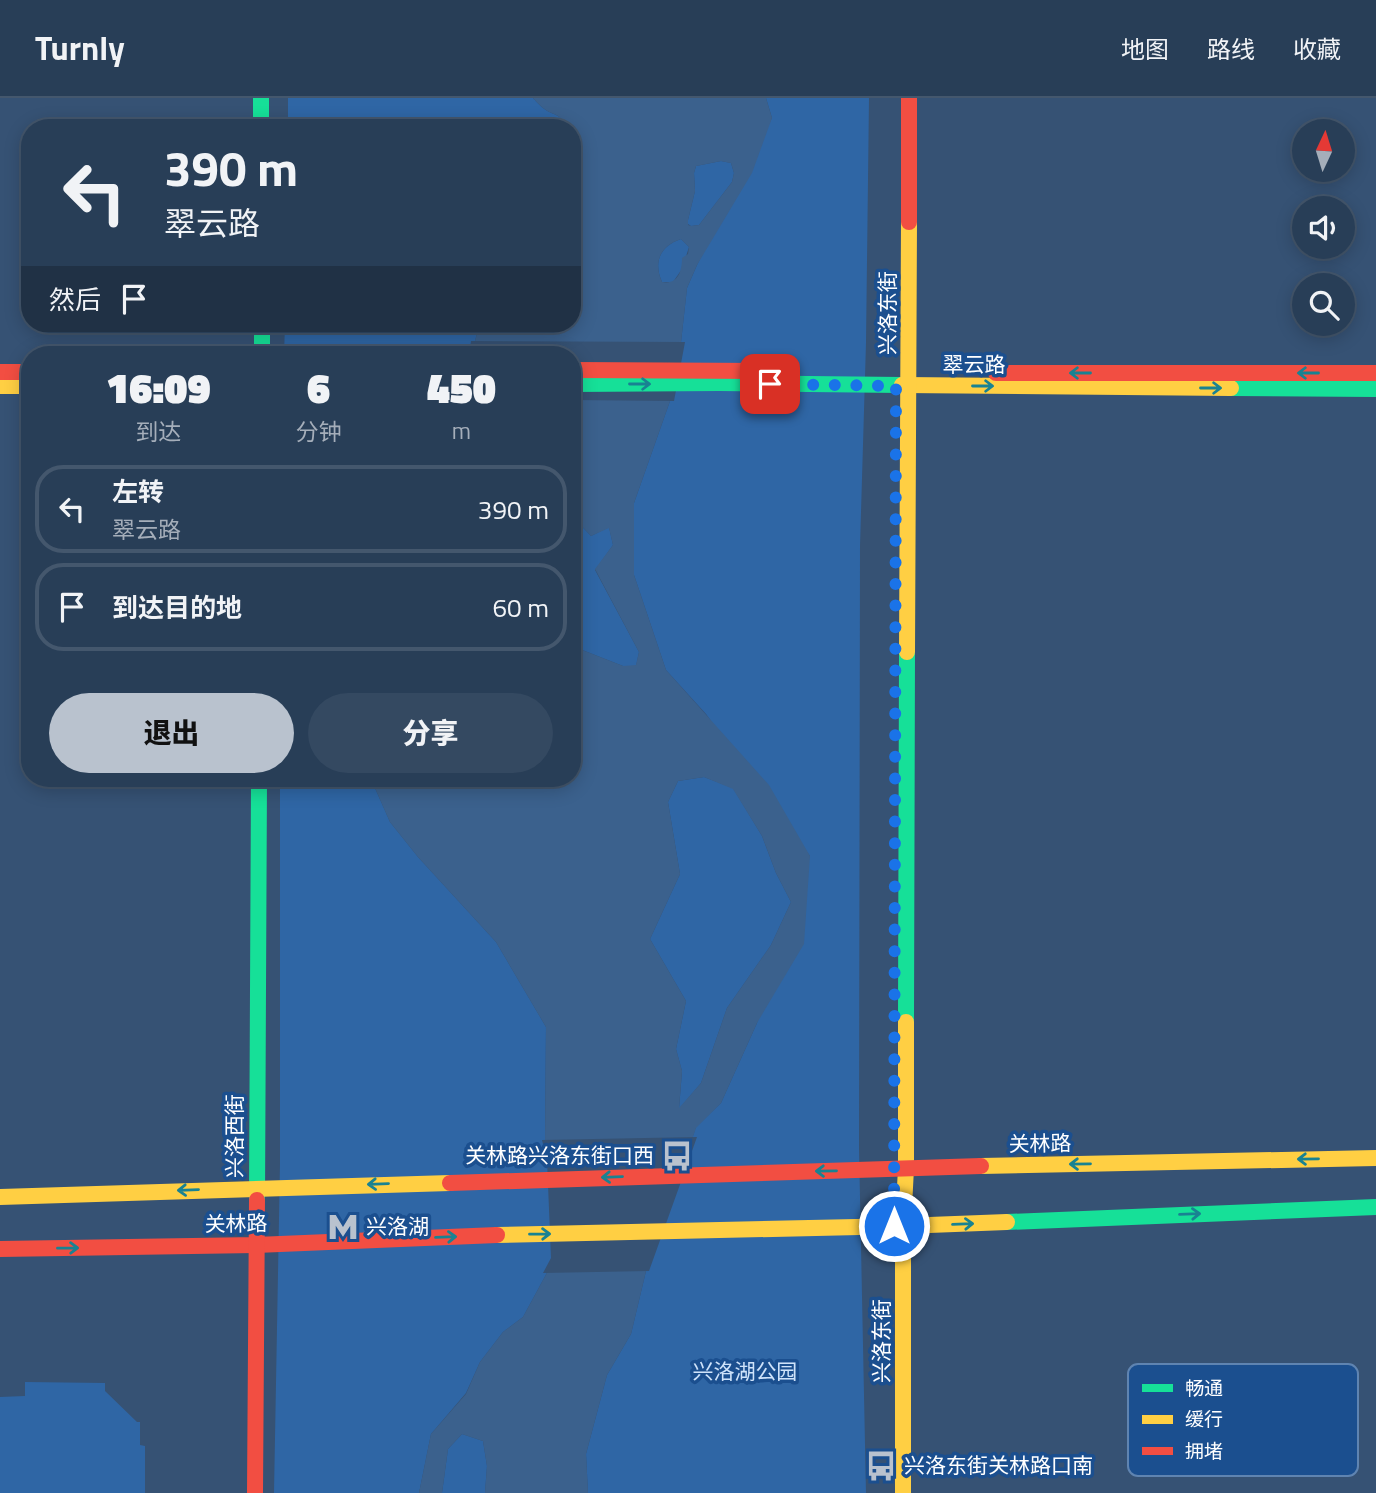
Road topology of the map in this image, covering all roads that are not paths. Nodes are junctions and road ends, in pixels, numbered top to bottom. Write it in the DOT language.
graph roads {
  1 [pos="250,98"];
  2 [pos="261,98"];
  3 [pos="897,98"];
  4 [pos="909,98"];
  5 [pos="250,119"];
  6 [pos="261,119"];
  7 [pos="581,370"];
  8 [pos="0,372"];
  9 [pos="21,372"];
  10 [pos="1376,373"];
  11 [pos="718,377"];
  12 [pos="902,379"];
  13 [pos="581,384"];
  14 [pos="0,386"];
  15 [pos="21,386"];
  16 [pos="1376,389"];
  17 [pos="247,787"];
  18 [pos="259,787"];
  19 [pos="1376,1158"];
  20 [pos="900,1169"];
  21 [pos="250,1188"];
  22 [pos="0,1197"];
  23 [pos="1376,1207"];
  24 [pos="899,1226"];
  25 [pos="250,1245"];
  26 [pos="0,1249"];
  27 [pos="244,1493"];
  28 [pos="255,1493"];
  29 [pos="894,1493"];
  30 [pos="903,1493"];
  1 -- 5 [label="street"];
  2 -- 6 [label="street"];
  3 -- 12 [label="street, 兴洛东街"];
  4 -- 12 [label="street, 兴洛东街"];
  7 -- 11 [label="street, 翠云路"];
  8 -- 9 [label="street"];
  10 -- 12 [label="street, 翠云路, one-way"];
  11 -- 12 [label="street, 翠云路"];
  13 -- 11 [label="street, 翠云路, one-way"];
  12 -- 16 [label="street, 翠云路, one-way"];
  12 -- 20 [label="street, 兴洛东街"];
  14 -- 15 [label="street"];
  17 -- 21 [label="street, 兴洛西街"];
  18 -- 21 [label="street, 兴洛西街"];
  19 -- 20 [label="street, 关林路, one-way"];
  20 -- 21 [label="street, 关林路, one-way"];
  20 -- 24 [label="street, 兴洛东街"];
  21 -- 22 [label="street, 关林路, one-way"];
  21 -- 25 [label="street, 兴洛西街"];
  24 -- 23 [label="street, one-way"];
  25 -- 24 [label="street, 关林路, one-way"];
  24 -- 29 [label="street, 兴洛东街"];
  24 -- 30 [label="street, 兴洛东街"];
  26 -- 25 [label="street, 关林路, one-way"];
  25 -- 27 [label="street, 兴洛西街"];
  25 -- 28 [label="street, 兴洛西街"];
}
